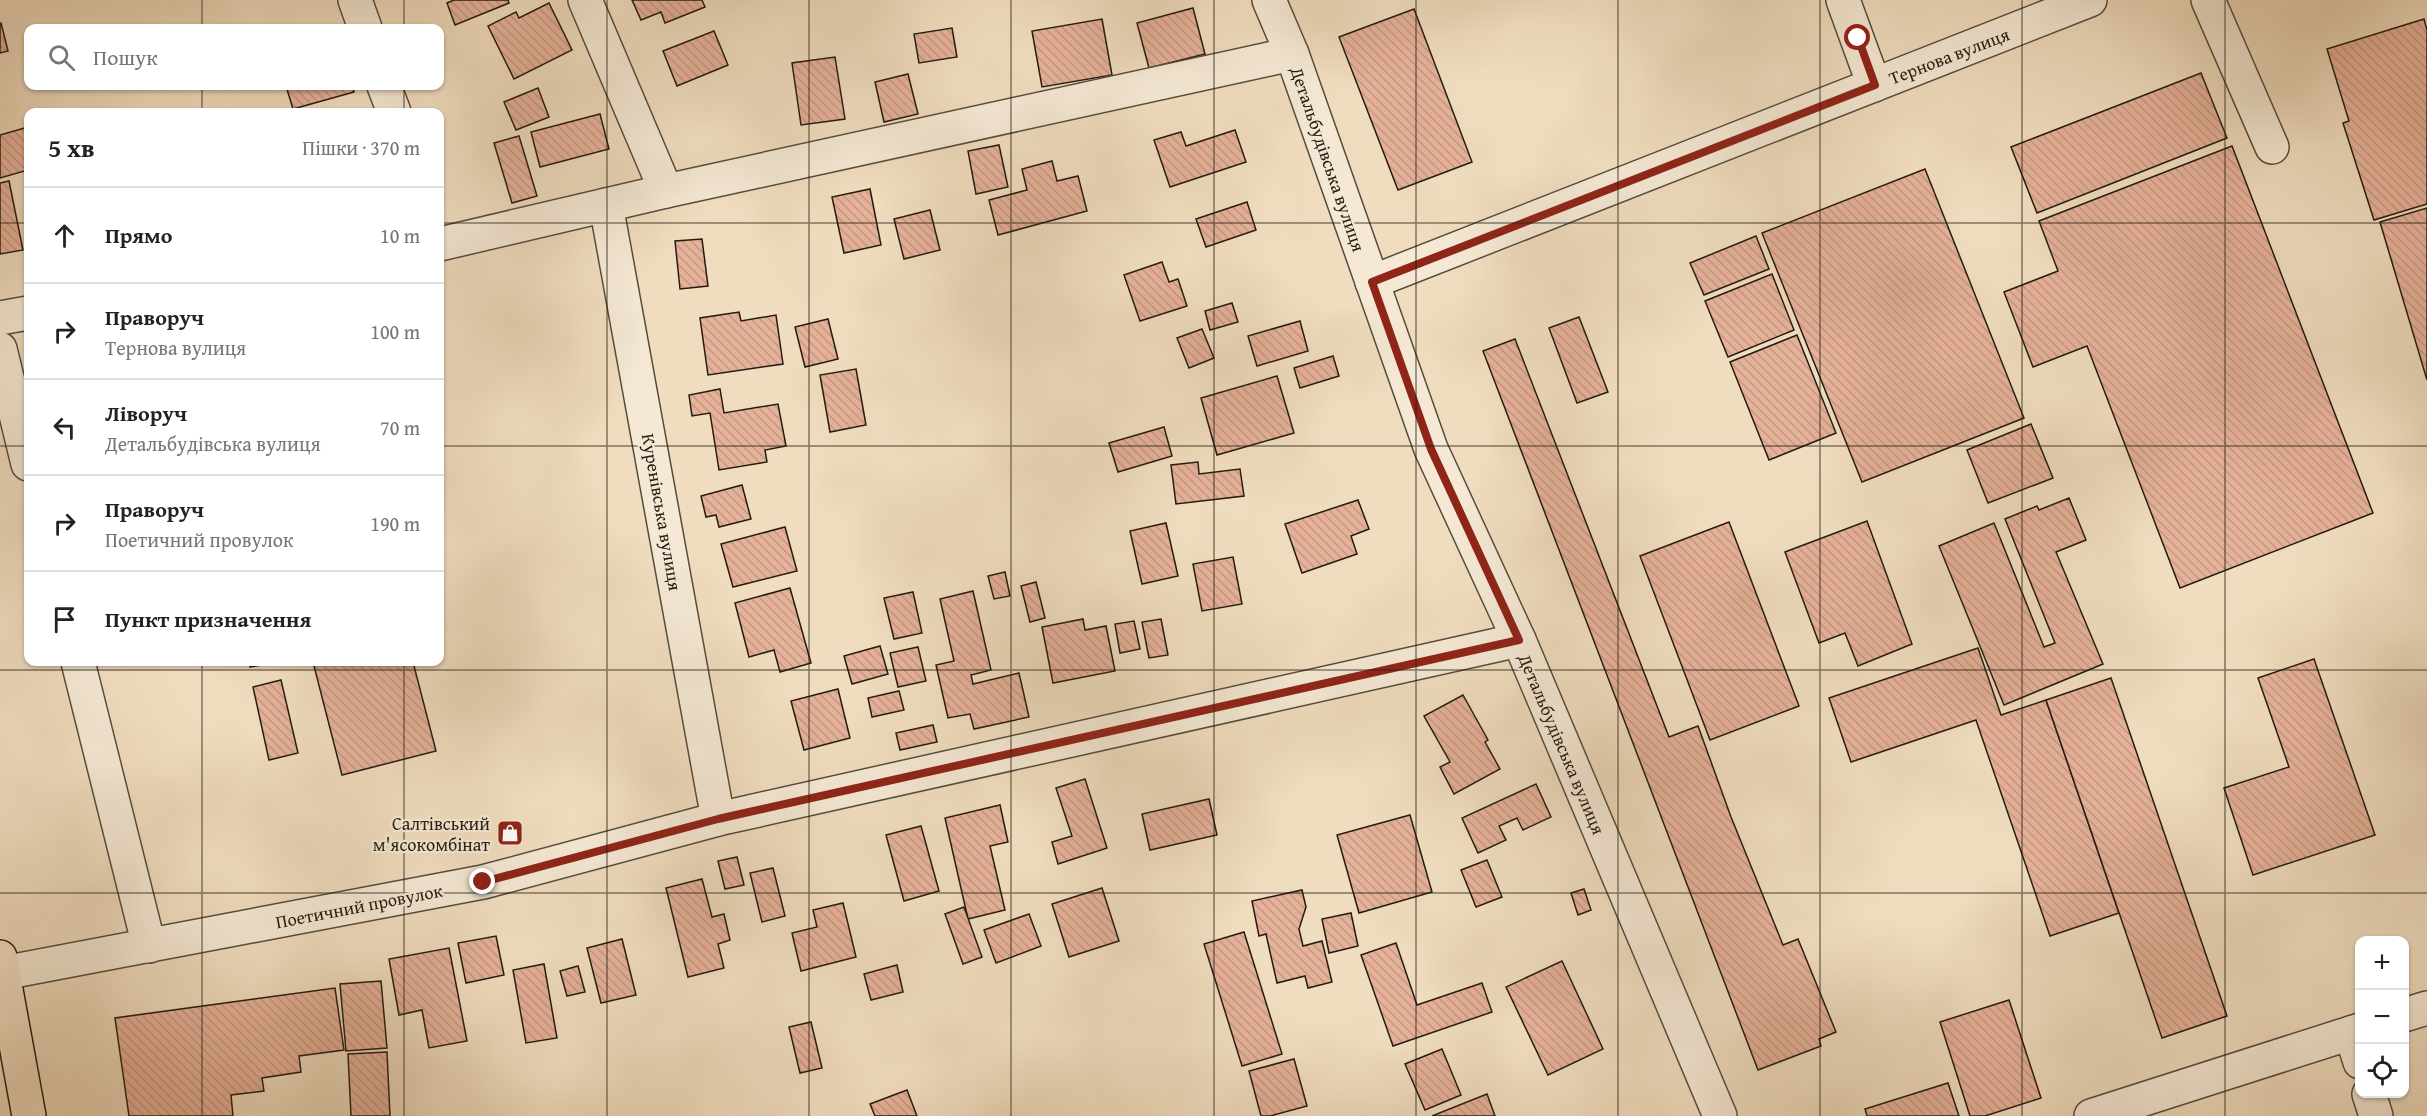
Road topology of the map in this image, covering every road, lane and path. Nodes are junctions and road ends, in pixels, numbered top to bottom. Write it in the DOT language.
graph roads {
  1 [pos="355,0"];
  2 [pos="585,0"];
  3 [pos="1269,0"];
  4 [pos="1843,0"];
  5 [pos="2090,0"];
  6 [pos="2208,0"];
  7 [pos="363,24"];
  8 [pos="1292,54"];
  9 [pos="1875,85"];
  10 [pos="386,90"];
  11 [pos="392,108"];
  12 [pos="2272,147"];
  13 [pos="666,191"];
  14 [pos="606,205"];
  15 [pos="444,243"];
  16 [pos="1372,282"];
  17 [pos="24,314"];
  18 [pos="0,318"];
  19 [pos="0,349"];
  20 [pos="24,448"];
  21 [pos="1519,640"];
  22 [pos="79,666"];
  23 [pos="718,819"];
  24 [pos="149,946"];
  25 [pos="1,965"];
  26 [pos="2427,1008"];
  27 [pos="2409,1013"];
  28 [pos="2355,1041"];
  29 [pos="2370,1098"];
  30 [pos="29,1116"];
  31 [pos="1720,1116"];
  32 [pos="2091,1116"];
  33 [pos="2376,1116"];
  1 -- 7 [label="street"];
  2 -- 13 [label="street"];
  3 -- 8 [label="street, Детальбудівська вулиця"];
  4 -- 9 [label="street"];
  5 -- 9 [label="street, Тернова вулиця"];
  6 -- 12 [label="street"];
  8 -- 13 [label="street"];
  8 -- 16 [label="street, Детальбудівська вулиця"];
  9 -- 16 [label="street, Тернова вулиця"];
  10 -- 11 [label="street"];
  13 -- 14 [label="street"];
  14 -- 15 [label="street"];
  14 -- 23 [label="street, Куренівська вулиця"];
  16 -- 21 [label="street, Детальбудівська вулиця"];
  17 -- 18 [label="street"];
  19 -- 20 [label="street"];
  21 -- 23 [label="street, Поетичний провулок"];
  21 -- 31 [label="street, Детальбудівська вулиця"];
  22 -- 24 [label="street"];
  23 -- 24 [label="street, Поетичний провулок"];
  24 -- 25 [label="street, Поетичний провулок"];
  25 -- 30 [label="main road"];
  26 -- 27 [label="street"];
  28 -- 32 [label="street"];
  29 -- 33 [label="street"];
}
